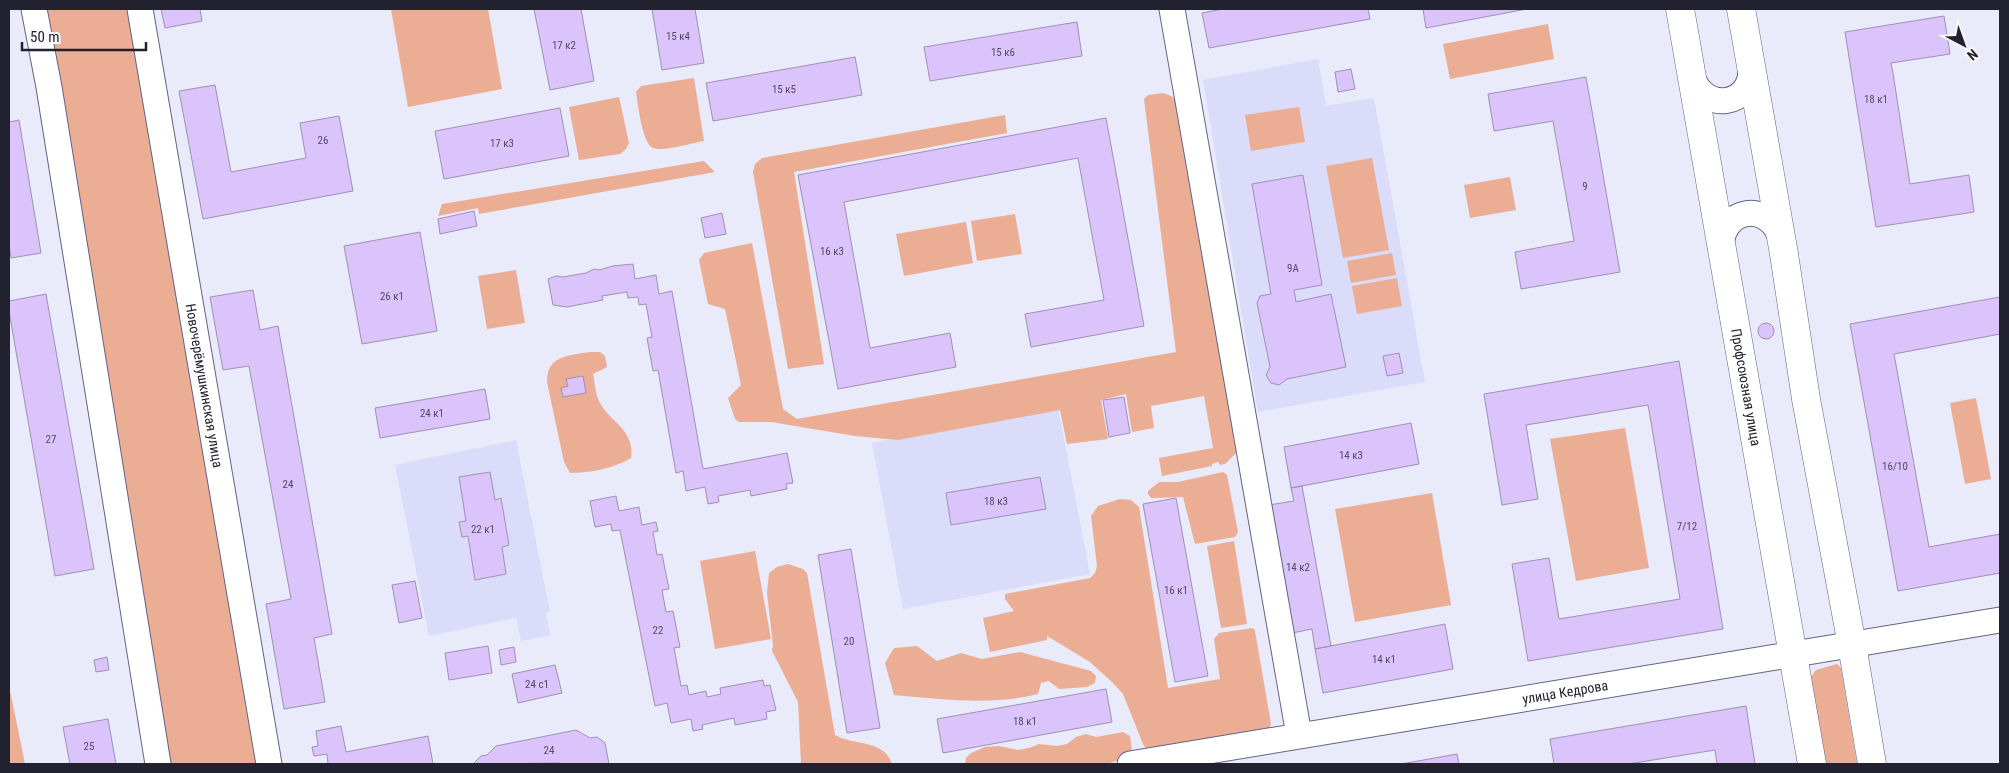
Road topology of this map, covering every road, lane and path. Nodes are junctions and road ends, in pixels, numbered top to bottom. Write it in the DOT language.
graph roads {
  1 [pos="34,9"];
  2 [pos="140,9"];
  3 [pos="1172,9"];
  4 [pos="1680,9"];
  5 [pos="1741,9"];
  6 [pos="1751,67"];
  7 [pos="1692,76"];
  8 [pos="1781,238"];
  9 [pos="1721,248"];
  10 [pos="2000,620"];
  11 [pos="1852,645"];
  12 [pos="1794,655"];
  13 [pos="1299,736"];
  14 [pos="158,764"];
  15 [pos="269,764"];
  16 [pos="1130,764"];
  17 [pos="1812,764"];
  18 [pos="1872,764"];
  1 -- 14 [label="street"];
  2 -- 15 [label="street, Новочерёмушкинская улица"];
  3 -- 13 [label="street"];
  4 -- 7 [label="main road, Профсоюзная улица"];
  5 -- 6 [label="main road"];
  6 -- 7 [label="street"];
  6 -- 8 [label="main road"];
  7 -- 9 [label="main road, Профсоюзная улица"];
  8 -- 9 [label="street"];
  8 -- 11 [label="main road"];
  9 -- 12 [label="main road, Профсоюзная улица"];
  10 -- 11 [label="street, улица Кедрова"];
  11 -- 12 [label="street, улица Кедрова"];
  11 -- 18 [label="main road"];
  12 -- 13 [label="street, улица Кедрова"];
  12 -- 17 [label="main road, Профсоюзная улица"];
  13 -- 16 [label="street, улица Кедрова"];
}
